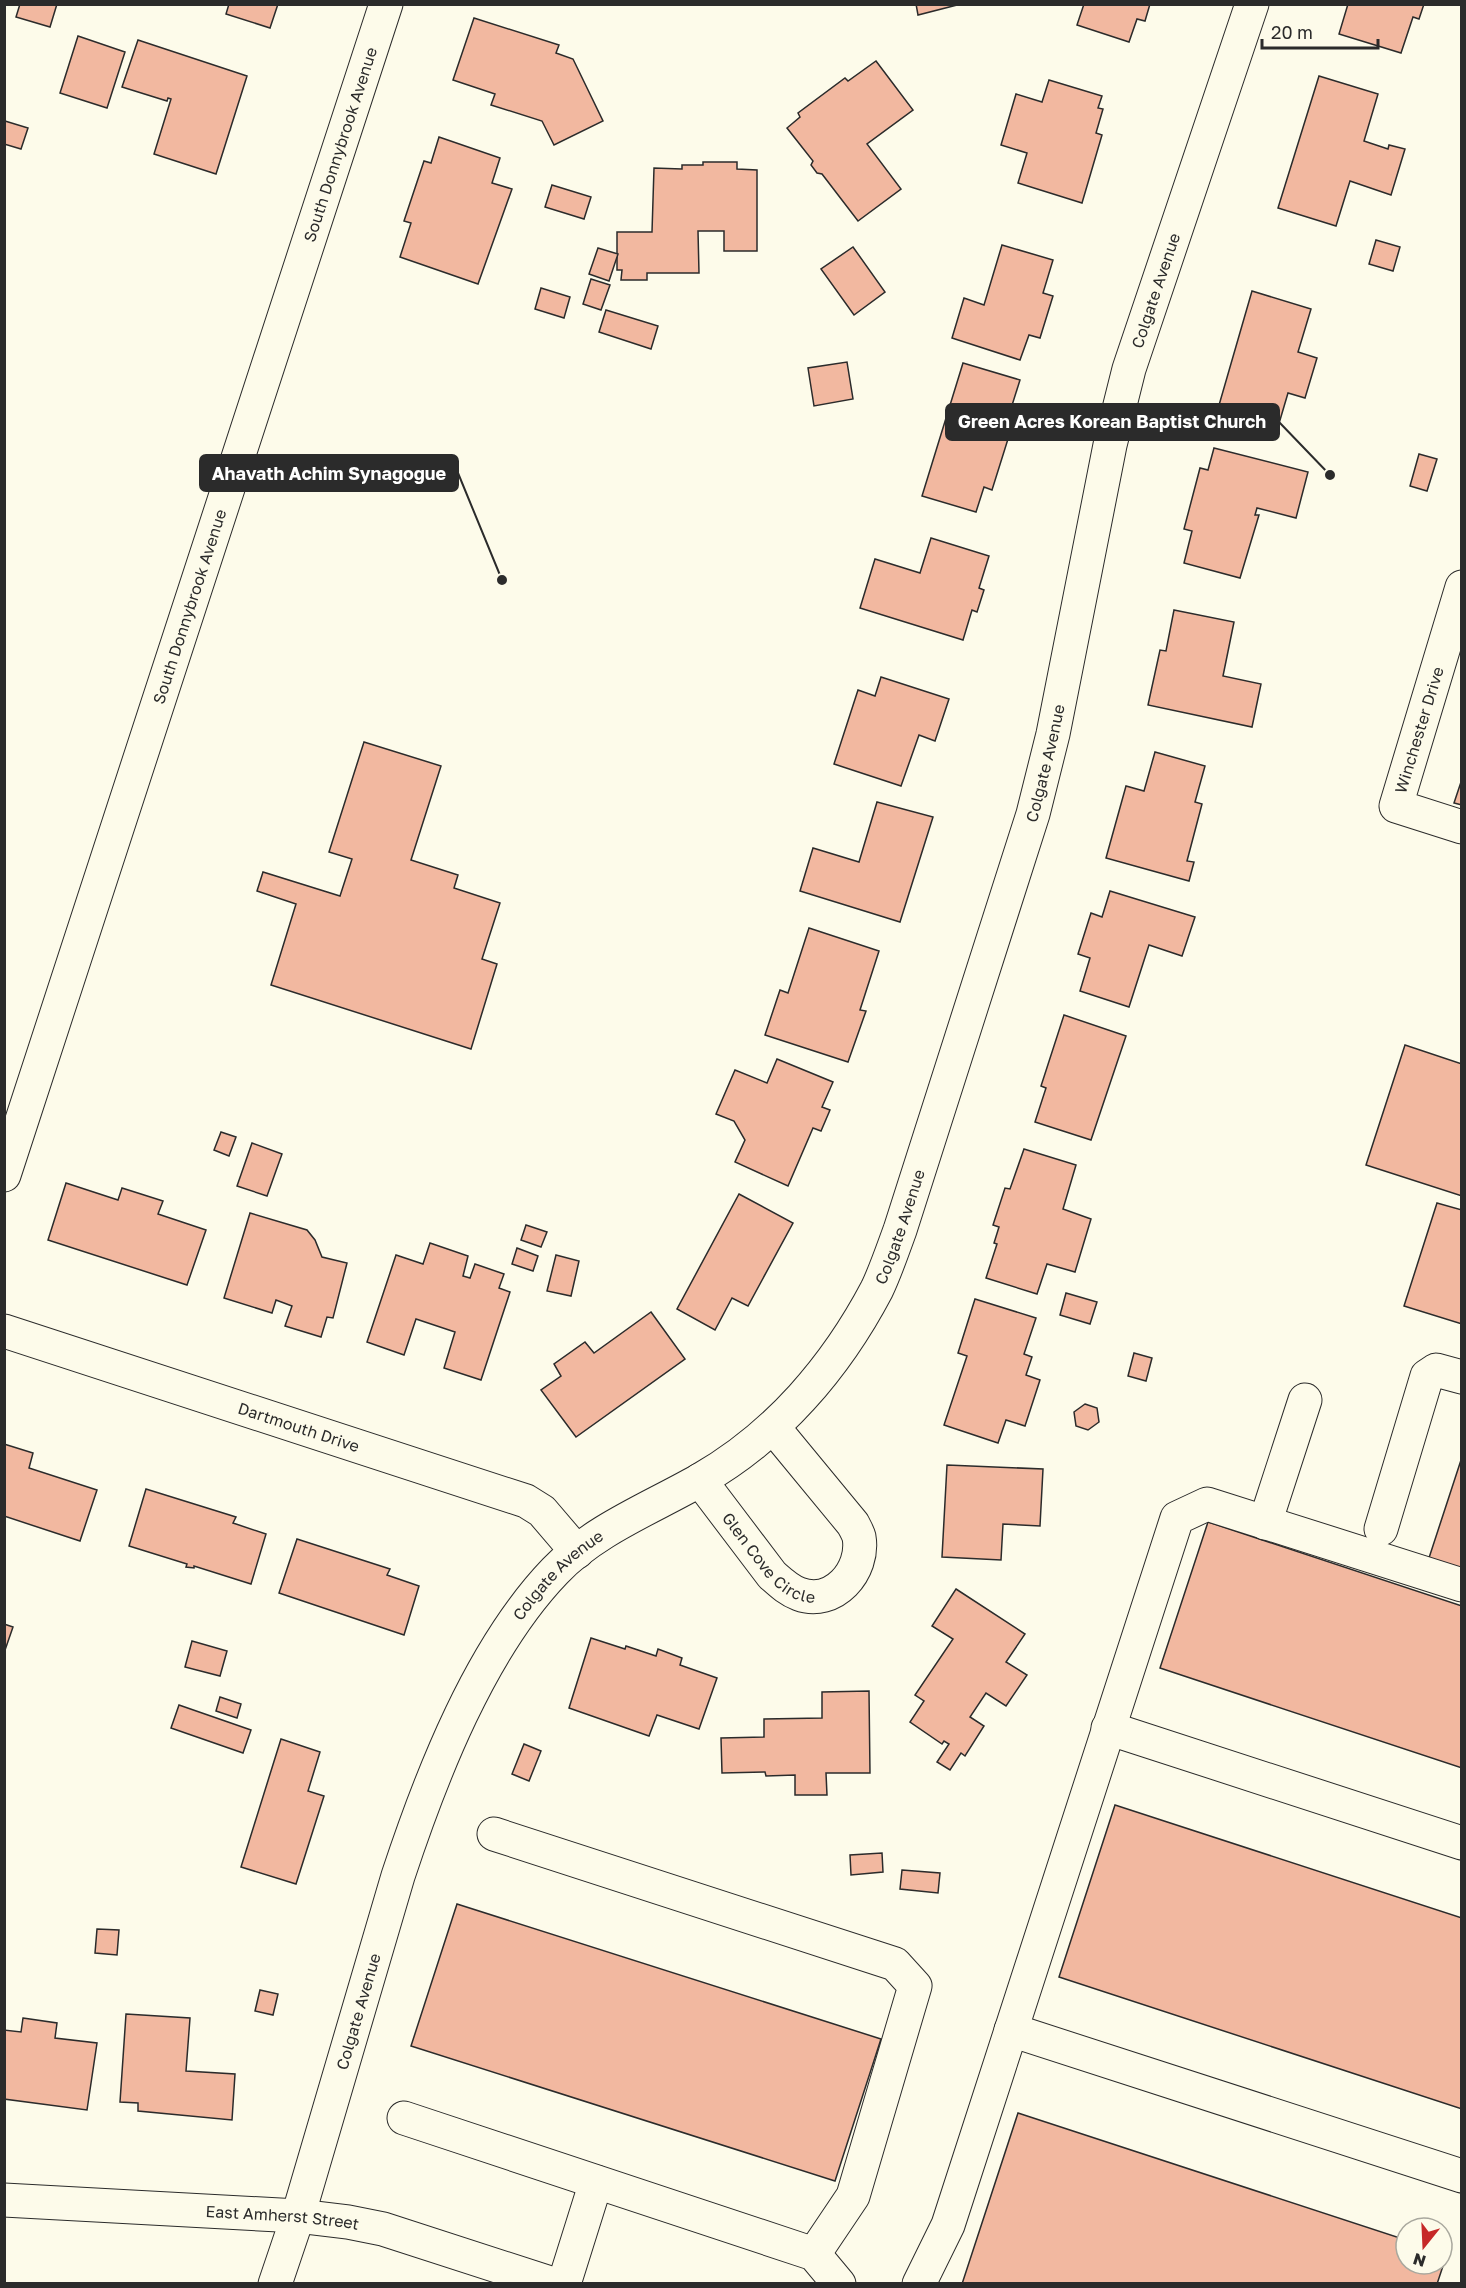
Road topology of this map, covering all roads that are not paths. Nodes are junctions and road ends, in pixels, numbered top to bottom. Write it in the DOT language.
graph roads {
  1 [pos="386,4"];
  2 [pos="1252,4"];
  3 [pos="1461,587"];
  4 [pos="1461,827"];
  5 [pos="4,1174"];
  6 [pos="4,1331"];
  7 [pos="1461,1377"];
  8 [pos="1305,1400"];
  9 [pos="773,1427"];
  10 [pos="699,1480"];
  11 [pos="1265,1523"];
  12 [pos="1381,1529"];
  13 [pos="577,1552"];
  14 [pos="1461,1585"];
  15 [pos="1108,1728"];
  16 [pos="494,1834"];
  17 [pos="1461,1843"];
  18 [pos="1011,2030"];
  19 [pos="404,2118"];
  20 [pos="1461,2176"];
  21 [pos="596,2182"];
  22 [pos="4,2200"];
  23 [pos="298,2216"];
  24 [pos="814,2254"];
  25 [pos="275,2283"];
  26 [pos="553,2283"];
  27 [pos="564,2283"];
  28 [pos="839,2283"];
  29 [pos="919,2283"];
  1 -- 5 [label="street, South Donnybrook Avenue"];
  2 -- 9 [label="street, Colgate Avenue"];
  3 -- 4 [label="street, Winchester Drive"];
  6 -- 13 [label="street, Dartmouth Drive"];
  7 -- 12 [label="street"];
  8 -- 11 [label="street"];
  9 -- 10 [label="street, Colgate Avenue"];
  9 -- 10 [label="street, Glen Cove Circle"];
  10 -- 13 [label="street, Colgate Avenue"];
  11 -- 14 [label="street"];
  11 -- 15 [label="street"];
  13 -- 23 [label="street, Colgate Avenue"];
  15 -- 17 [label="street"];
  15 -- 18 [label="street"];
  16 -- 24 [label="street"];
  18 -- 20 [label="street"];
  18 -- 29 [label="street"];
  19 -- 21 [label="street"];
  21 -- 24 [label="street"];
  21 -- 27 [label="street"];
  22 -- 23 [label="street, East Amherst Street"];
  23 -- 25 [label="street, Colgate Avenue"];
  23 -- 26 [label="street, East Amherst Street"];
  24 -- 28 [label="street"];
}
